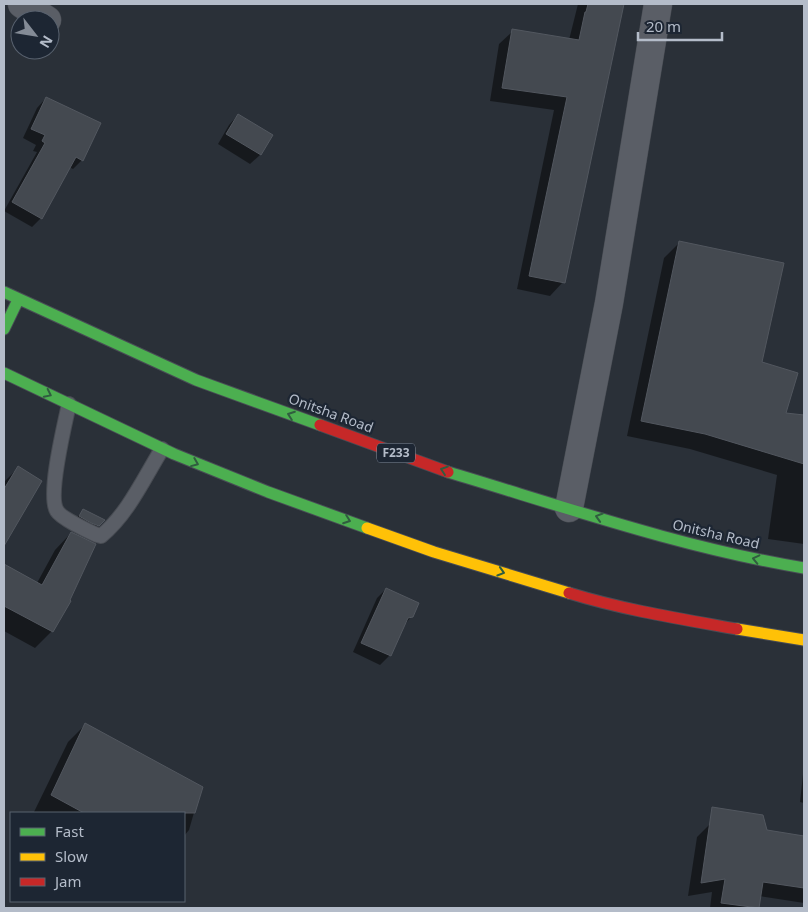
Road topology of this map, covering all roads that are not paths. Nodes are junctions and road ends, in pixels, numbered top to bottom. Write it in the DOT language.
graph roads {
  1 [pos="658,4"];
  2 [pos="4,292"];
  3 [pos="18,300"];
  4 [pos="4,329"];
  5 [pos="4,373"];
  6 [pos="69,404"];
  7 [pos="162,449"];
  8 [pos="569,508"];
  9 [pos="804,568"];
  10 [pos="804,640"];
  1 -- 8 [label="street"];
  2 -- 3 [label="main road, Onitsha Road / F233"];
  3 -- 4 [label="main road"];
  8 -- 3 [label="main road, Onitsha Road / F233, one-way"];
  5 -- 6 [label="main road, one-way"];
  6 -- 7 [label="main road"];
  6 -- 7 [label="lane"];
  7 -- 10 [label="main road, one-way"];
  9 -- 8 [label="main road, Onitsha Road / F233, one-way"];
}
